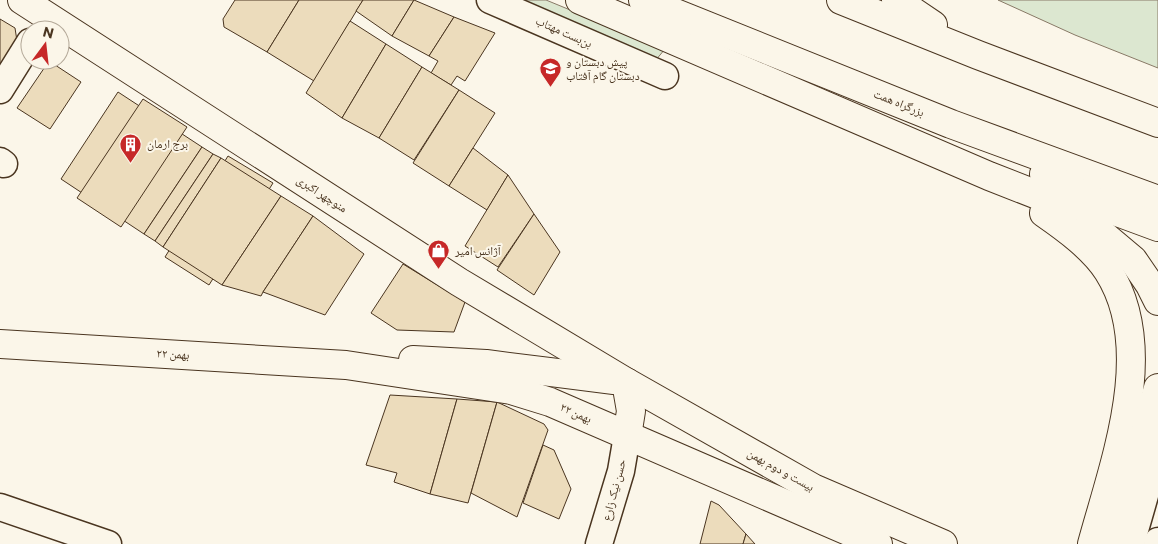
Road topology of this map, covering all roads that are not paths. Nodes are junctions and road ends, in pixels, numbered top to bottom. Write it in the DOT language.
graph roads {
  1 [pos="22,0"];
  2 [pos="490,0"];
  3 [pos="580,0"];
  4 [pos="643,0"];
  5 [pos="841,0"];
  6 [pos="896,0"];
  7 [pos="39,20"];
  8 [pos="70,41"];
  9 [pos="690,46"];
  10 [pos="978,55"];
  11 [pos="20,58"];
  12 [pos="815,69"];
  13 [pos="665,76"];
  14 [pos="0,90"];
  15 [pos="1109,104"];
  16 [pos="1158,114"];
  17 [pos="1158,123"];
  18 [pos="989,176"];
  19 [pos="1116,198"];
  20 [pos="1158,200"];
  21 [pos="1158,227"];
  22 [pos="1158,301"];
  23 [pos="0,344"];
  24 [pos="346,365"];
  25 [pos="626,382"];
  26 [pos="1158,388"];
  27 [pos="627,436"];
  28 [pos="1158,450"];
  29 [pos="0,507"];
  30 [pos="108,544"];
  31 [pos="599,544"];
  32 [pos="878,544"];
  33 [pos="943,544"];
  34 [pos="1092,544"];
  35 [pos="1114,544"];
  36 [pos="1131,544"];
  1 -- 7 [label="main road, منوچهر اکبری"];
  2 -- 13 [label="street, بن‌بست مهتاب"];
  3 -- 9 [label="main road"];
  4 -- 12 [label="main road, بزرگراه همت"];
  5 -- 10 [label="main road"];
  6 -- 10 [label="main road"];
  8 -- 25 [label="main road, منوچهر اکبری"];
  9 -- 12 [label="main road"];
  9 -- 18 [label="main road"];
  10 -- 15 [label="main road"];
  11 -- 14 [label="street"];
  12 -- 19 [label="main road, بزرگراه همت"];
  15 -- 16 [label="main road"];
  15 -- 17 [label="main road"];
  18 -- 22 [label="main road"];
  18 -- 34 [label="main road"];
  19 -- 20 [label="main road, بزرگراه همت"];
  19 -- 21 [label="main road"];
  23 -- 24 [label="main road, ۲۲ بهمن"];
  24 -- 25 [label="main road, ۲۲ بهمن"];
  24 -- 27 [label="main road, ۲۲ بهمن"];
  25 -- 27 [label="main road"];
  25 -- 33 [label="main road, بیست و دوم بهمن"];
  26 -- 35 [label="main road"];
  27 -- 31 [label="street, حسن نیک زارع"];
  27 -- 32 [label="main road"];
  28 -- 36 [label="street"];
  29 -- 30 [label="street"];
}
